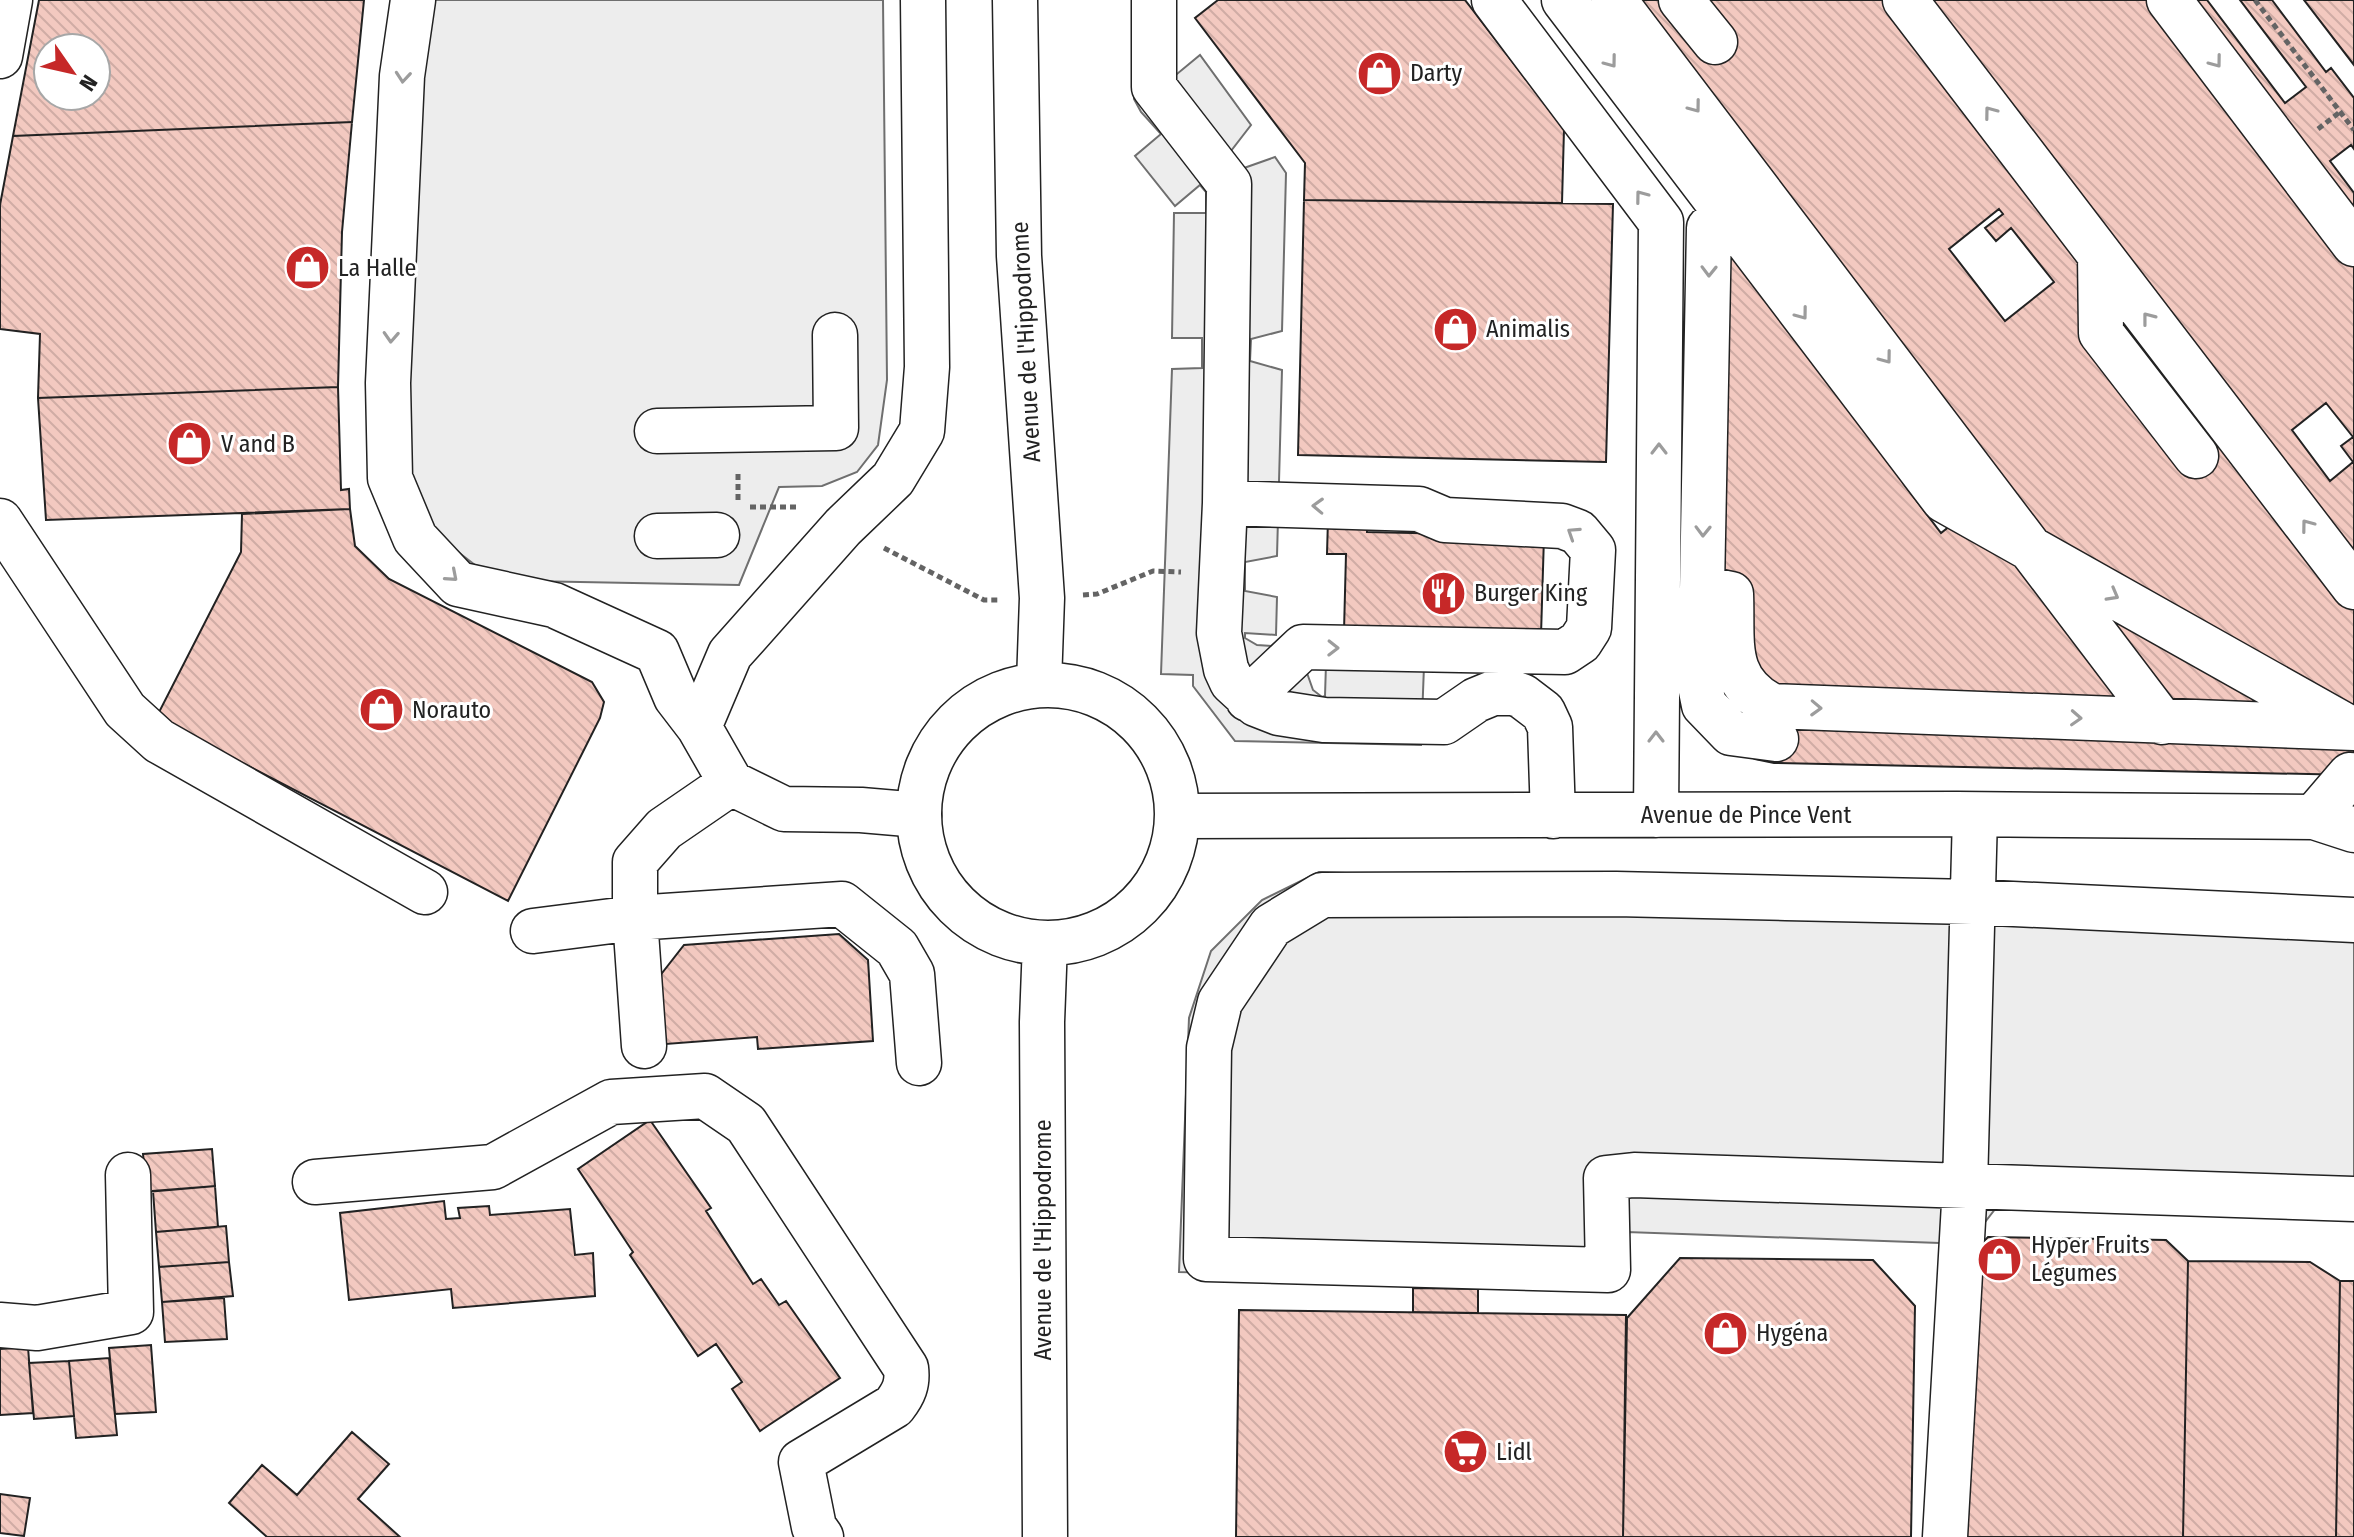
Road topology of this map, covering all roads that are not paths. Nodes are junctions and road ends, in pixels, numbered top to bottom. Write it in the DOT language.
graph roads {
  1 [pos="10,0"];
  2 [pos="413,0"];
  3 [pos="923,0"];
  4 [pos="1015,0"];
  5 [pos="1154,0"];
  6 [pos="1494,0"];
  7 [pos="1564,0"];
  8 [pos="1614,0"];
  9 [pos="1681,0"];
  10 [pos="1905,0"];
  11 [pos="2169,0"];
  12 [pos="1715,42"];
  13 [pos="0,56"];
  14 [pos="1765,199"];
  15 [pos="2354,244"];
  16 [pos="2100,255"];
  17 [pos="835,335"];
  18 [pos="657,431"];
  19 [pos="2196,456"];
  20 [pos="1225,503"];
  21 [pos="0,521"];
  22 [pos="717,535"];
  23 [pos="657,536"];
  24 [pos="2354,587"];
  25 [pos="1702,588"];
  26 [pos="1039,683"];
  27 [pos="1248,699"];
  28 [pos="2162,722"];
  29 [pos="699,727"];
  30 [pos="2354,729"];
  31 [pos="1776,739"];
  32 [pos="731,783"];
  33 [pos="2343,807"];
  34 [pos="919,815"];
  35 [pos="1656,815"];
  36 [pos="1975,815"];
  37 [pos="1178,816"];
  38 [pos="1553,816"];
  39 [pos="425,892"];
  40 [pos="1972,902"];
  41 [pos="635,918"];
  42 [pos="2354,920"];
  43 [pos="533,931"];
  44 [pos="1045,943"];
  45 [pos="644,1046"];
  46 [pos="919,1063"];
  47 [pos="128,1175"];
  48 [pos="315,1182"];
  49 [pos="1965,1186"];
  50 [pos="2354,1199"];
  51 [pos="0,1325"];
  52 [pos="821,1537"];
  53 [pos="1045,1537"];
  54 [pos="1945,1537"];
  1 -- 13 [label="street"];
  2 -- 29 [label="street, one-way"];
  3 -- 29 [label="street"];
  4 -- 26 [label="street, Avenue de l'Hippodrome"];
  5 -- 20 [label="street"];
  35 -- 6 [label="street, one-way"];
  7 -- 30 [label="street, one-way"];
  8 -- 14 [label="street, one-way"];
  9 -- 12 [label="street"];
  16 -- 10 [label="street, one-way"];
  11 -- 15 [label="street, one-way"];
  14 -- 25 [label="street, one-way"];
  14 -- 28 [label="street, one-way"];
  16 -- 19 [label="street"];
  24 -- 16 [label="street, one-way"];
  17 -- 18 [label="street"];
  20 -- 27 [label="street"];
  27 -- 20 [label="street, one-way"];
  21 -- 39 [label="street"];
  22 -- 23 [label="street"];
  25 -- 28 [label="street, one-way"];
  25 -- 31 [label="street"];
  26 -- 34 [label="street"];
  26 -- 37 [label="street"];
  27 -- 38 [label="street"];
  28 -- 30 [label="street"];
  29 -- 32 [label="street"];
  32 -- 34 [label="street"];
  32 -- 41 [label="street"];
  33 -- 36 [label="street, Avenue de Pince Vent"];
  34 -- 44 [label="street"];
  35 -- 36 [label="street, Avenue de Pince Vent"];
  35 -- 38 [label="street, Avenue de Pince Vent"];
  36 -- 40 [label="street"];
  37 -- 38 [label="street, Avenue de Pince Vent"];
  37 -- 44 [label="street"];
  40 -- 42 [label="street"];
  40 -- 49 [label="street"];
  40 -- 49 [label="street"];
  41 -- 43 [label="street"];
  41 -- 45 [label="street"];
  41 -- 46 [label="street"];
  44 -- 53 [label="street, Avenue de l'Hippodrome"];
  47 -- 51 [label="street"];
  48 -- 52 [label="street"];
  49 -- 50 [label="street"];
  49 -- 54 [label="street"];
}
